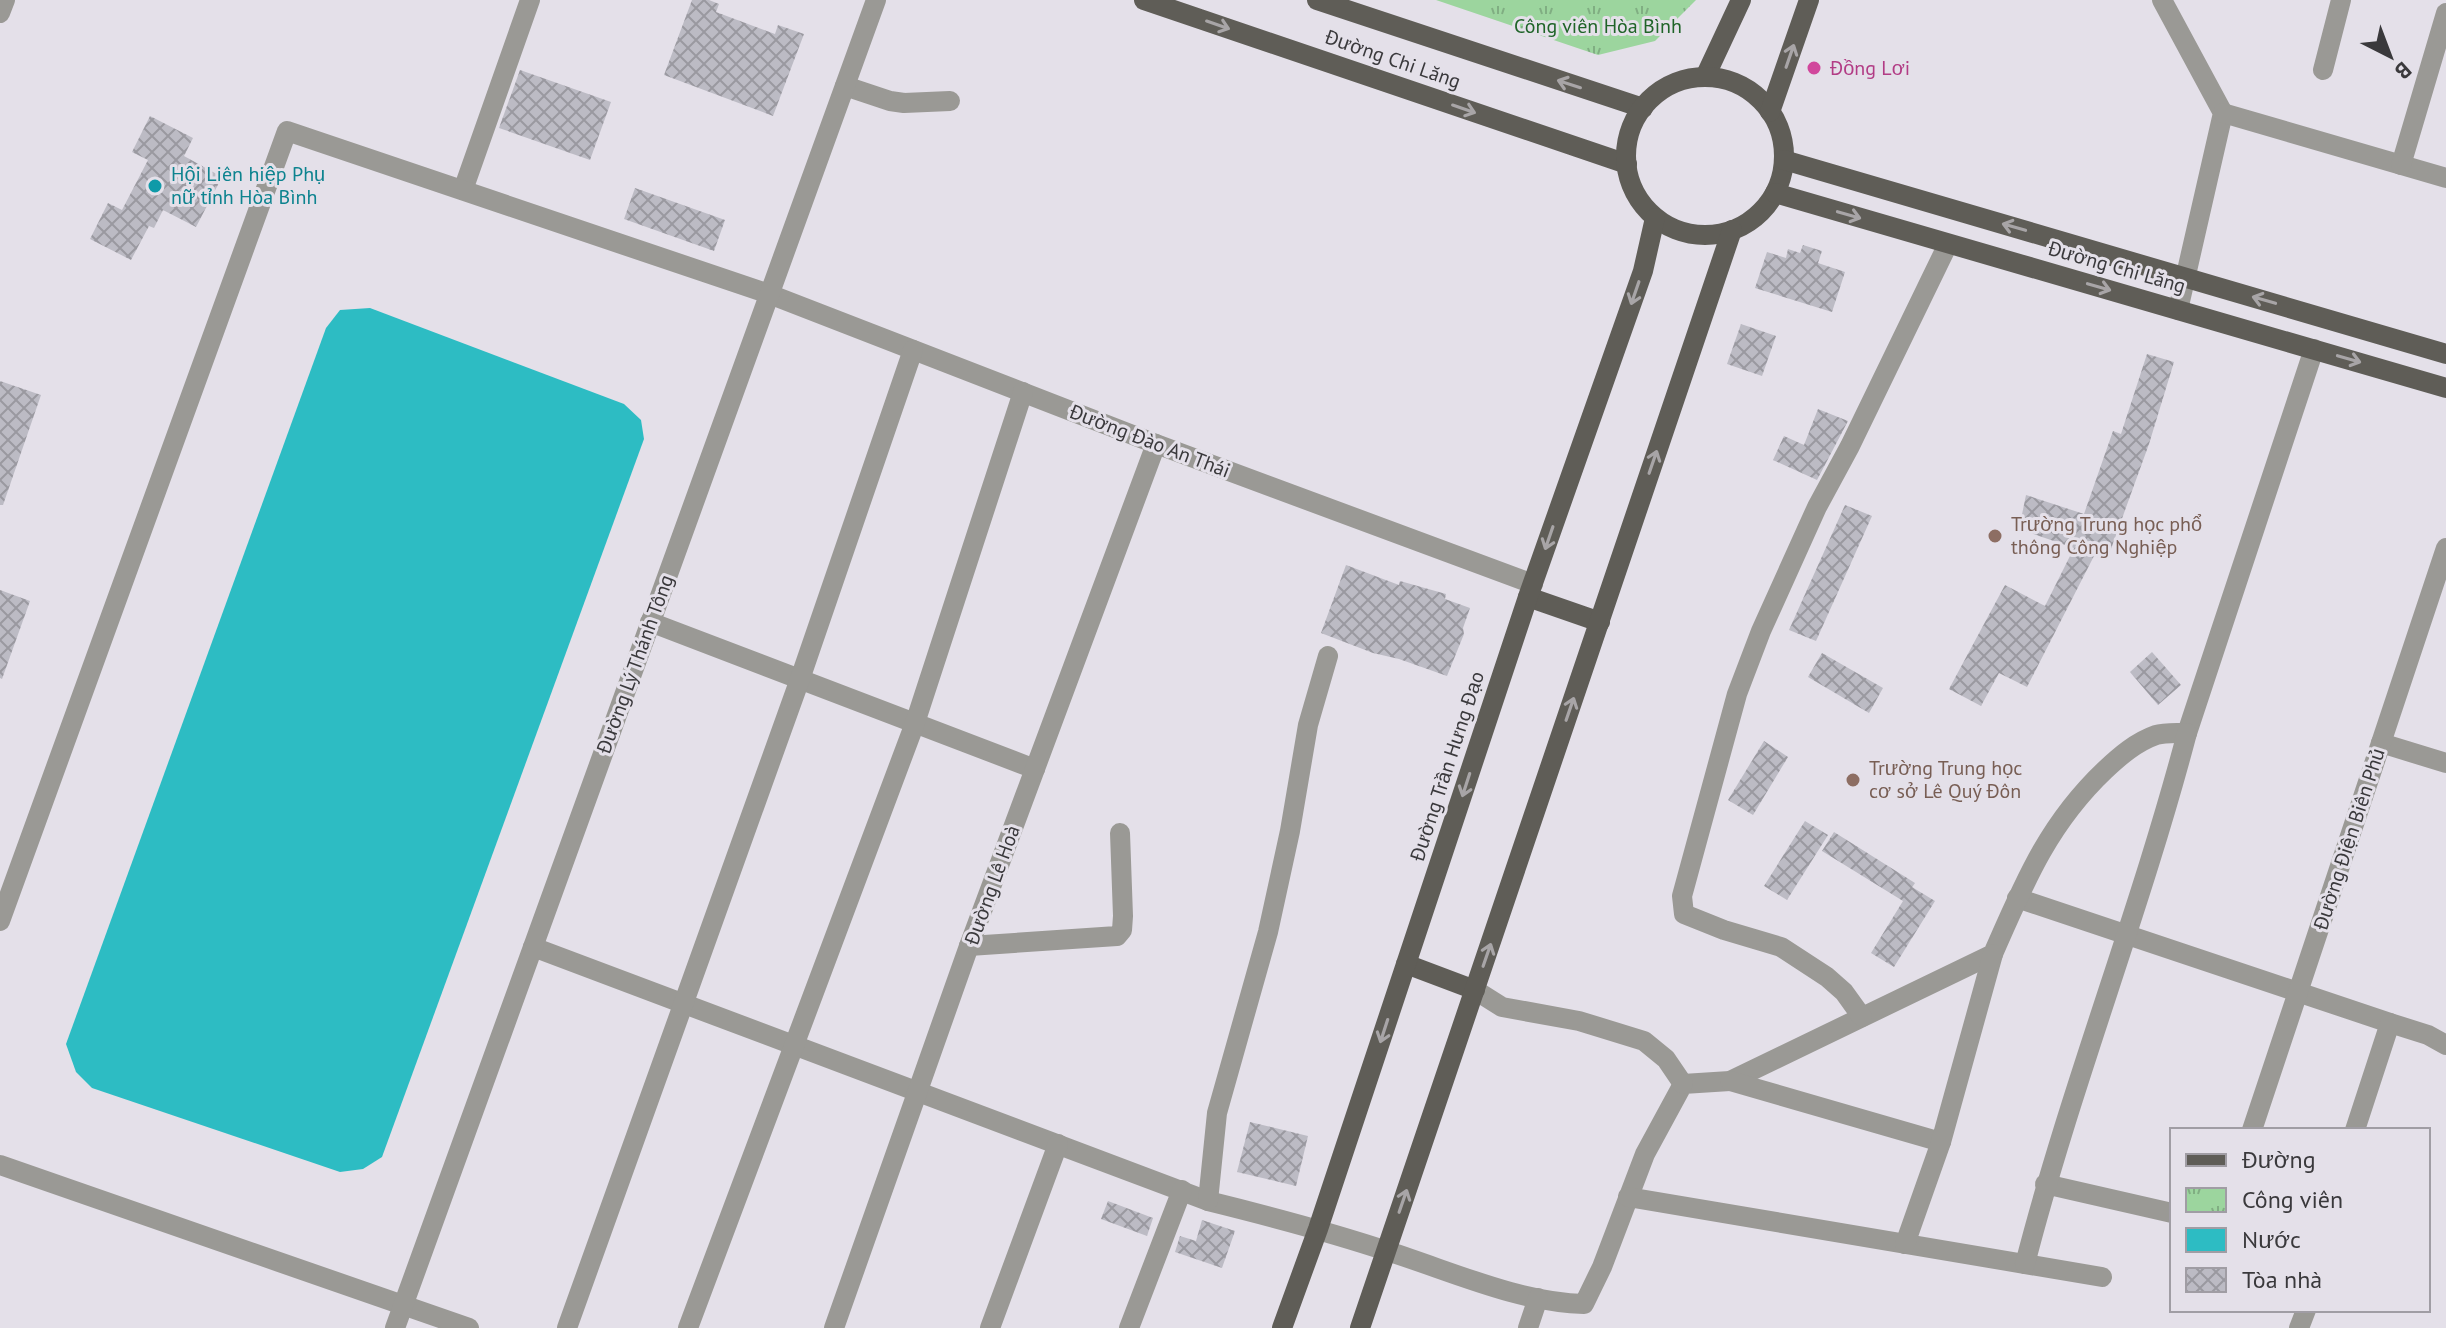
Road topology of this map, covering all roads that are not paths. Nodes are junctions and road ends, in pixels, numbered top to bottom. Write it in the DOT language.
graph roads {
  1 [pos="5,0"];
  2 [pos="530,0"];
  3 [pos="876,0"];
  4 [pos="1144,0"];
  5 [pos="1317,0"];
  6 [pos="1741,0"];
  7 [pos="1809,0"];
  8 [pos="2162,0"];
  9 [pos="2341,0"];
  10 [pos="0,13"];
  11 [pos="2446,13"];
  12 [pos="2323,70"];
  13 [pos="1705,77"];
  14 [pos="845,86"];
  15 [pos="950,101"];
  16 [pos="1643,108"];
  17 [pos="1770,112"];
  18 [pos="2223,113"];
  19 [pos="1784,160"];
  20 [pos="1627,164"];
  21 [pos="2401,165"];
  22 [pos="2446,178"];
  23 [pos="463,190"];
  24 [pos="1775,193"];
  25 [pos="1655,218"];
  26 [pos="1732,230"];
  27 [pos="1948,244"];
  28 [pos="2186,278"];
  29 [pos="769,294"];
  30 [pos="2178,310"];
  31 [pos="2314,349"];
  32 [pos="913,350"];
  33 [pos="2446,354"];
  34 [pos="2446,388"];
  35 [pos="1023,392"];
  36 [pos="1156,444"];
  37 [pos="2446,548"];
  38 [pos="2442,573"];
  39 [pos="1530,591"];
  40 [pos="650,622"];
  41 [pos="1600,622"];
  42 [pos="1328,656"];
  43 [pos="800,679"];
  44 [pos="915,723"];
  45 [pos="2187,733"];
  46 [pos="2381,743"];
  47 [pos="2446,763"];
  48 [pos="1035,769"];
  49 [pos="1120,833"];
  50 [pos="2017,898"];
  51 [pos="0,921"];
  52 [pos="2127,934"];
  53 [pos="969,946"];
  54 [pos="533,947"];
  55 [pos="1993,954"];
  56 [pos="1406,964"];
  57 [pos="1475,990"];
  58 [pos="2298,992"];
  59 [pos="683,1004"];
  60 [pos="1862,1017"];
  61 [pos="2390,1023"];
  62 [pos="795,1045"];
  63 [pos="2446,1045"];
  64 [pos="1730,1081"];
  65 [pos="1683,1084"];
  66 [pos="918,1092"];
  67 [pos="2253,1128"];
  68 [pos="2356,1128"];
  69 [pos="1941,1142"];
  70 [pos="1058,1144"];
  71 [pos="0,1165"];
  72 [pos="2045,1184"];
  73 [pos="1182,1190"];
  74 [pos="1628,1197"];
  75 [pos="1208,1201"];
  76 [pos="2170,1213"];
  77 [pos="1318,1229"];
  78 [pos="1905,1244"];
  79 [pos="1386,1250"];
  80 [pos="2025,1264"];
  81 [pos="2102,1277"];
  82 [pos="1538,1298"];
  83 [pos="403,1305"];
  84 [pos="395,1328"];
  85 [pos="469,1328"];
  86 [pos="567,1328"];
  87 [pos="688,1328"];
  88 [pos="834,1328"];
  89 [pos="990,1328"];
  90 [pos="1129,1328"];
  91 [pos="1282,1328"];
  92 [pos="1360,1328"];
  93 [pos="1528,1328"];
  1 -- 10 [label="street"];
  2 -- 23 [label="street"];
  3 -- 14 [label="street, Đường Lý Thánh Tông"];
  4 -- 20 [label="main road, Đường Chi Lăng, one-way"];
  16 -- 5 [label="main road, Đường Chi Lăng, one-way"];
  6 -- 13 [label="main road"];
  17 -- 7 [label="main road, one-way"];
  8 -- 18 [label="street"];
  9 -- 12 [label="street"];
  11 -- 21 [label="street"];
  13 -- 16 [label="main road"];
  13 -- 17 [label="main road"];
  14 -- 15 [label="street"];
  14 -- 29 [label="street, Đường Lý Thánh Tông"];
  16 -- 20 [label="main road"];
  17 -- 19 [label="main road"];
  18 -- 21 [label="street"];
  18 -- 28 [label="street"];
  19 -- 24 [label="main road"];
  28 -- 19 [label="main road, Đường Chi Lăng, one-way"];
  20 -- 25 [label="main road"];
  21 -- 22 [label="street"];
  23 -- 29 [label="street, Đường Đào An Thái"];
  23 -- 51 [label="street, Đường Đào An Thái"];
  24 -- 26 [label="main road"];
  24 -- 27 [label="main road, Đường Chi Lăng, one-way"];
  25 -- 26 [label="main road"];
  25 -- 39 [label="main road, Đường Trần Hưng Đạo, one-way"];
  41 -- 26 [label="main road, one-way"];
  27 -- 30 [label="main road, Đường Chi Lăng, one-way"];
  27 -- 60 [label="street"];
  28 -- 30 [label="street"];
  33 -- 28 [label="main road, Đường Chi Lăng, one-way"];
  29 -- 32 [label="street, Đường Đào An Thái"];
  29 -- 40 [label="street, Đường Lý Thánh Tông"];
  30 -- 31 [label="main road, Đường Chi Lăng"];
  31 -- 34 [label="main road, Đường Chi Lăng, one-way"];
  31 -- 45 [label="street"];
  32 -- 35 [label="street, Đường Đào An Thái"];
  32 -- 43 [label="street"];
  35 -- 36 [label="street, Đường Đào An Thái"];
  35 -- 44 [label="street"];
  36 -- 39 [label="street, Đường Đào An Thái"];
  36 -- 48 [label="street, Đường Lê Hoà"];
  37 -- 38 [label="street, Đường Điện Biên Phủ"];
  38 -- 46 [label="street, Đường Điện Biên Phủ"];
  39 -- 41 [label="main road"];
  39 -- 56 [label="main road, Đường Trần Hưng Đạo, one-way"];
  40 -- 43 [label="street"];
  40 -- 54 [label="street, Đường Lý Thánh Tông"];
  57 -- 41 [label="main road, one-way"];
  42 -- 75 [label="street"];
  43 -- 44 [label="street"];
  43 -- 59 [label="street"];
  44 -- 48 [label="street"];
  44 -- 62 [label="street"];
  45 -- 50 [label="street"];
  45 -- 52 [label="street"];
  46 -- 47 [label="street"];
  46 -- 58 [label="street, Đường Điện Biên Phủ"];
  48 -- 53 [label="street, Đường Lê Hoà"];
  49 -- 53 [label="street"];
  50 -- 52 [label="street"];
  50 -- 55 [label="street"];
  52 -- 58 [label="street"];
  52 -- 72 [label="street"];
  53 -- 66 [label="street, Đường Lê Hoà"];
  54 -- 59 [label="street"];
  54 -- 83 [label="street, Đường Lý Thánh Tông"];
  55 -- 60 [label="street"];
  55 -- 69 [label="street"];
  56 -- 57 [label="main road"];
  56 -- 77 [label="main road, Đường Trần Hưng Đạo, one-way"];
  57 -- 65 [label="street"];
  79 -- 57 [label="main road, one-way"];
  58 -- 61 [label="street"];
  58 -- 67 [label="street, Đường Điện Biên Phủ"];
  59 -- 62 [label="street"];
  59 -- 86 [label="street"];
  60 -- 64 [label="street"];
  61 -- 63 [label="street"];
  61 -- 68 [label="street"];
  62 -- 66 [label="street"];
  62 -- 87 [label="street"];
  64 -- 65 [label="street"];
  64 -- 69 [label="street"];
  65 -- 74 [label="street"];
  66 -- 70 [label="street"];
  66 -- 88 [label="street, Đường Lê Hoà"];
  69 -- 78 [label="street"];
  70 -- 73 [label="street"];
  70 -- 89 [label="street"];
  71 -- 83 [label="street"];
  72 -- 76 [label="street"];
  72 -- 80 [label="street"];
  73 -- 75 [label="street"];
  73 -- 90 [label="street"];
  74 -- 78 [label="street"];
  74 -- 82 [label="street"];
  75 -- 77 [label="street"];
  77 -- 79 [label="street"];
  77 -- 91 [label="main road, Đường Trần Hưng Đạo"];
  78 -- 80 [label="street"];
  79 -- 82 [label="street"];
  79 -- 92 [label="main road"];
  80 -- 81 [label="street"];
  82 -- 93 [label="street"];
  83 -- 84 [label="street, Đường Lý Thánh Tông"];
  83 -- 85 [label="street"];
}
